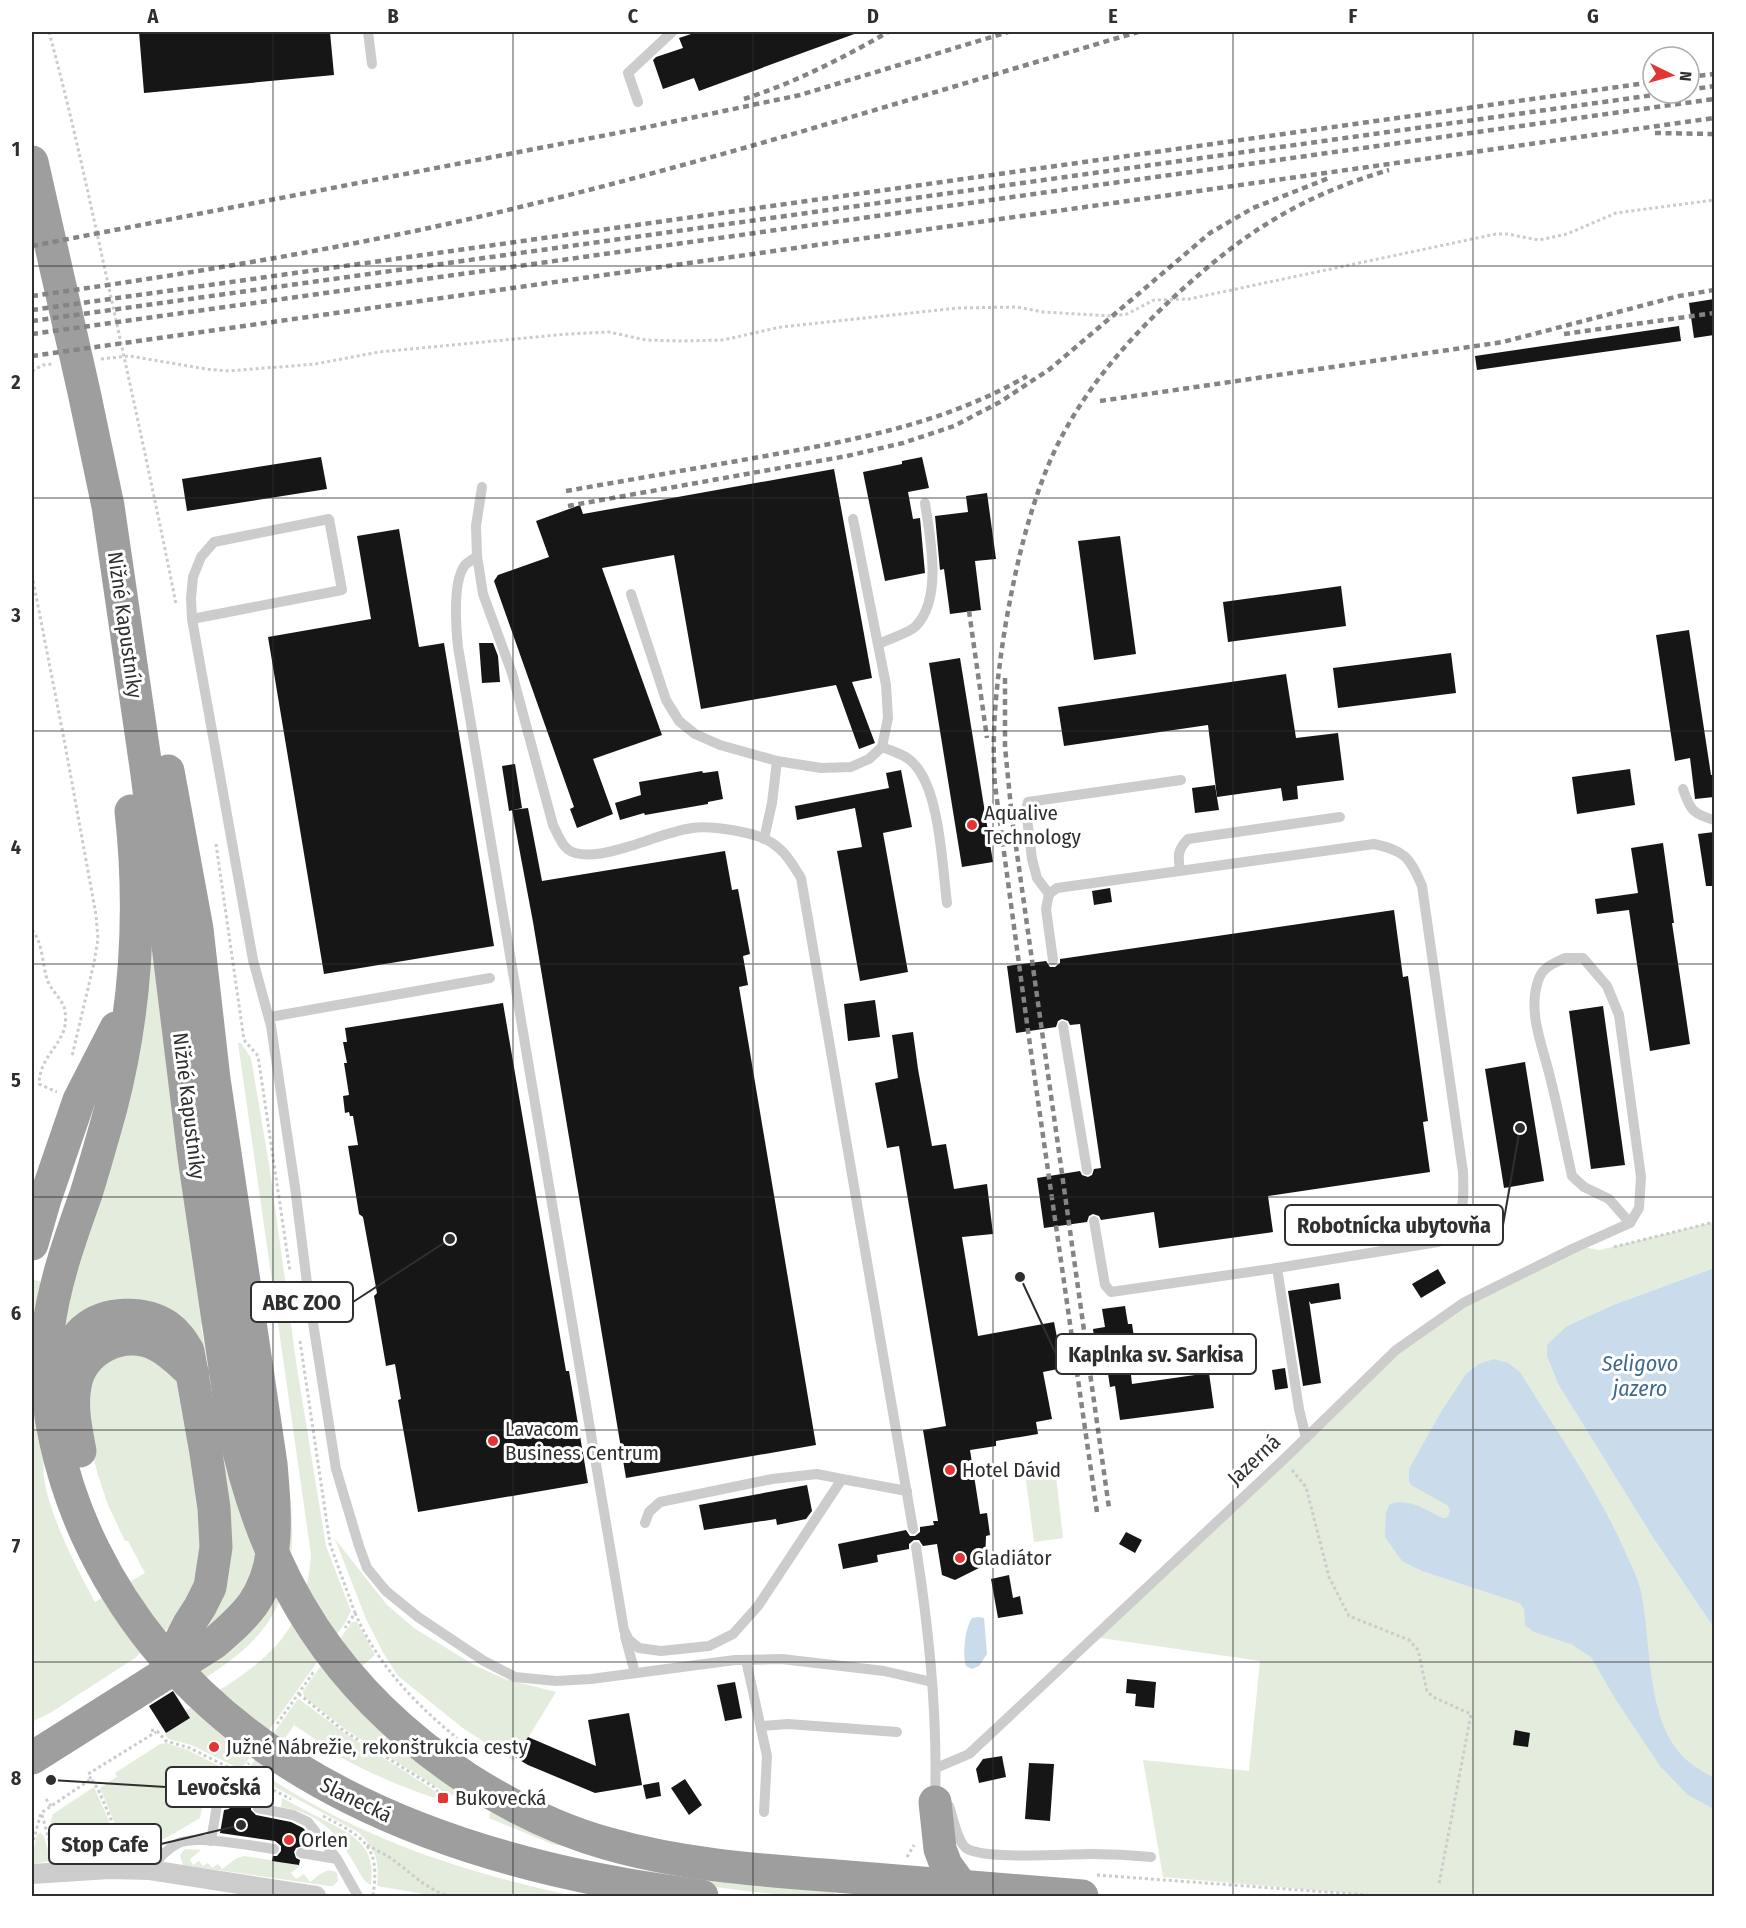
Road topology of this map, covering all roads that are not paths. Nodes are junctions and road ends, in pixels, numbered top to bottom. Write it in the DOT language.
graph roads {
  1 [pos="368,32"];
  2 [pos="672,32"];
  3 [pos="372,64"];
  4 [pos="638,102"];
  5 [pos="33,167"];
  6 [pos="40,232"];
  7 [pos="75,393"];
  8 [pos="482,487"];
  9 [pos="925,503"];
  10 [pos="108,506"];
  11 [pos="853,519"];
  12 [pos="477,556"];
  13 [pos="631,594"];
  14 [pos="192,619"];
  15 [pos="878,644"];
  16 [pos="882,747"];
  17 [pos="777,761"];
  18 [pos="1180,780"];
  19 [pos="1683,789"];
  20 [pos="1340,817"];
  21 [pos="1714,820"];
  22 [pos="764,839"];
  23 [pos="1180,871"];
  24 [pos="1049,894"];
  25 [pos="947,903"];
  26 [pos="1053,960"];
  27 [pos="490,978"];
  28 [pos="131,999"];
  29 [pos="270,1017"];
  30 [pos="1063,1026"];
  31 [pos="1087,1170"];
  32 [pos="1094,1221"];
  33 [pos="1629,1223"];
  34 [pos="32,1244"];
  35 [pos="1277,1268"];
  36 [pos="193,1374"];
  37 [pos="53,1421"];
  38 [pos="1306,1438"];
  39 [pos="842,1479"];
  40 [pos="907,1491"];
  41 [pos="645,1523"];
  42 [pos="913,1529"];
  43 [pos="916,1547"];
  44 [pos="113,1566"];
  45 [pos="189,1624"];
  46 [pos="624,1630"];
  47 [pos="746,1660"];
  48 [pos="635,1673"];
  49 [pos="162,1676"];
  50 [pos="933,1682"];
  51 [pos="761,1726"];
  52 [pos="897,1732"];
  53 [pos="32,1734"];
  54 [pos="280,1745"];
  55 [pos="32,1758"];
  56 [pos="936,1768"];
  57 [pos="225,1803"];
  58 [pos="258,1808"];
  59 [pos="764,1812"];
  60 [pos="932,1815"];
  61 [pos="211,1841"];
  62 [pos="274,1849"];
  63 [pos="301,1853"];
  64 [pos="650,1855"];
  65 [pos="1151,1857"];
  66 [pos="337,1859"];
  67 [pos="141,1870"];
  68 [pos="899,1873"];
  69 [pos="32,1874"];
  70 [pos="1084,1885"];
  71 [pos="962,1887"];
  72 [pos="316,1896"];
  73 [pos="358,1896"];
  74 [pos="702,1896"];
  1 -- 3 [label="lane"];
  2 -- 4 [label="lane"];
  5 -- 6 [label="highway, Nižné Kapustníky"];
  6 -- 7 [label="highway, Nižné Kapustníky"];
  7 -- 10 [label="highway, Nižné Kapustníky"];
  7 -- 28 [label="highway, Nižné Kapustníky"];
  8 -- 12 [label="lane"];
  9 -- 15 [label="lane"];
  10 -- 49 [label="highway"];
  10 -- 64 [label="highway, Nižné Kapustníky"];
  11 -- 15 [label="lane"];
  12 -- 22 [label="lane"];
  12 -- 46 [label="lane"];
  13 -- 17 [label="lane"];
  14 -- 14 [label="lane"];
  14 -- 29 [label="lane"];
  15 -- 16 [label="lane"];
  16 -- 17 [label="lane"];
  16 -- 25 [label="lane"];
  17 -- 22 [label="lane"];
  18 -- 24 [label="lane"];
  19 -- 21 [label="lane"];
  20 -- 23 [label="lane"];
  22 -- 40 [label="lane"];
  23 -- 24 [label="lane"];
  23 -- 35 [label="lane"];
  24 -- 26 [label="lane"];
  27 -- 29 [label="lane"];
  28 -- 34 [label="highway"];
  28 -- 37 [label="highway, Nižné Kapustníky"];
  29 -- 48 [label="lane"];
  30 -- 31 [label="lane"];
  32 -- 35 [label="lane"];
  33 -- 33 [label="lane"];
  33 -- 38 [label="lane, Jazerná"];
  35 -- 38 [label="lane"];
  36 -- 37 [label="highway"];
  36 -- 44 [label="highway"];
  36 -- 45 [label="highway"];
  37 -- 44 [label="highway"];
  38 -- 56 [label="lane, Jazerná"];
  39 -- 40 [label="lane"];
  39 -- 41 [label="lane"];
  39 -- 46 [label="lane"];
  40 -- 42 [label="lane"];
  43 -- 50 [label="lane"];
  44 -- 54 [label="highway"];
  45 -- 49 [label="highway"];
  45 -- 53 [label="highway"];
  46 -- 48 [label="lane"];
  47 -- 48 [label="lane"];
  47 -- 50 [label="lane"];
  47 -- 51 [label="lane"];
  49 -- 55 [label="highway"];
  50 -- 56 [label="lane"];
  51 -- 52 [label="lane"];
  51 -- 59 [label="lane"];
  54 -- 64 [label="highway"];
  54 -- 74 [label="highway, Slanecká"];
  56 -- 60 [label="lane"];
  57 -- 61 [label="lane"];
  58 -- 66 [label="lane"];
  60 -- 65 [label="lane"];
  60 -- 68 [label="highway"];
  60 -- 71 [label="highway"];
  61 -- 62 [label="lane"];
  61 -- 67 [label="lane"];
  63 -- 66 [label="lane"];
  64 -- 68 [label="highway"];
  66 -- 73 [label="lane"];
  67 -- 69 [label="street"];
  67 -- 72 [label="street"];
  68 -- 71 [label="highway"];
  70 -- 71 [label="highway"];
}
